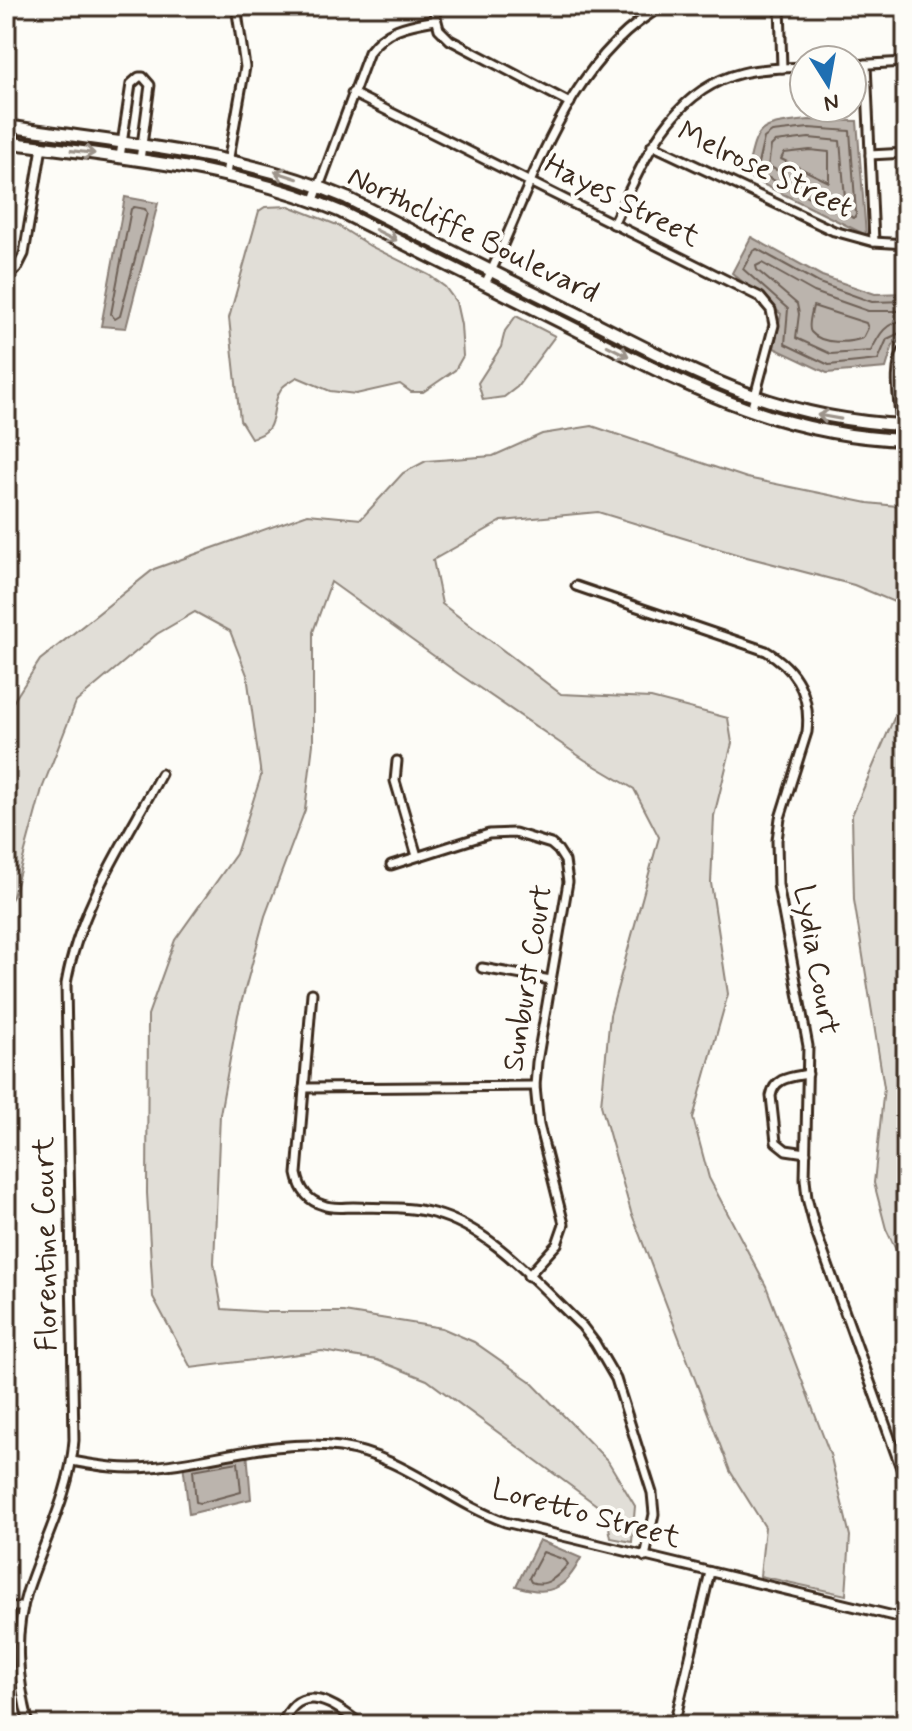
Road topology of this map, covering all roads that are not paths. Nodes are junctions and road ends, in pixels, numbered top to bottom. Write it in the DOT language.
graph roads {
  1 [pos="236,6"];
  2 [pos="433,6"];
  3 [pos="663,6"];
  4 [pos="780,6"];
  5 [pos="436,20"];
  6 [pos="906,62"];
  7 [pos="868,64"];
  8 [pos="782,68"];
  9 [pos="788,68"];
  10 [pos="352,93"];
  11 [pos="570,103"];
  12 [pos="868,110"];
  13 [pos="6,126"];
  14 [pos="6,142"];
  15 [pos="123,142"];
  16 [pos="142,144"];
  17 [pos="652,145"];
  18 [pos="42,147"];
  19 [pos="906,153"];
  20 [pos="870,155"];
  21 [pos="120,157"];
  22 [pos="230,159"];
  23 [pos="140,160"];
  24 [pos="226,174"];
  25 [pos="530,182"];
  26 [pos="320,187"];
  27 [pos="314,200"];
  28 [pos="613,224"];
  29 [pos="874,242"];
  30 [pos="906,244"];
  31 [pos="491,271"];
  32 [pos="6,277"];
  33 [pos="485,284"];
  34 [pos="906,346"];
  35 [pos="756,398"];
  36 [pos="751,412"];
  37 [pos="904,424"];
  38 [pos="904,440"];
  39 [pos="576,586"];
  40 [pos="397,761"];
  41 [pos="161,774"];
  42 [pos="417,856"];
  43 [pos="391,865"];
  44 [pos="482,968"];
  45 [pos="551,980"];
  46 [pos="312,993"];
  47 [pos="808,1074"];
  48 [pos="535,1086"];
  49 [pos="304,1088"];
  50 [pos="806,1153"];
  51 [pos="528,1276"];
  52 [pos="72,1461"];
  53 [pos="906,1482"];
  54 [pos="645,1557"];
  55 [pos="710,1572"];
  56 [pos="6,1607"];
  57 [pos="23,1607"];
  58 [pos="906,1619"];
  59 [pos="906,1717"];
  60 [pos="29,1725"];
  61 [pos="282,1725"];
  62 [pos="362,1725"];
  63 [pos="674,1725"];
  64 [pos="905,1725"];
  1 -- 22 [label="street"];
  2 -- 5 [label="street"];
  3 -- 11 [label="street"];
  4 -- 8 [label="street"];
  5 -- 10 [label="street"];
  5 -- 11 [label="street"];
  6 -- 7 [label="street"];
  8 -- 9 [label="street"];
  8 -- 17 [label="street"];
  10 -- 25 [label="street, Hayes Street"];
  10 -- 26 [label="street"];
  11 -- 25 [label="street"];
  12 -- 20 [label="street"];
  13 -- 15 [label="main road, Northcliffe Boulevard"];
  14 -- 18 [label="main road, Northcliffe Boulevard"];
  15 -- 16 [label="main road, Northcliffe Boulevard"];
  15 -- 16 [label="street"];
  15 -- 21 [label="street"];
  16 -- 22 [label="main road, Northcliffe Boulevard"];
  16 -- 23 [label="street"];
  17 -- 28 [label="street"];
  17 -- 29 [label="street, Melrose Street"];
  18 -- 21 [label="main road, Northcliffe Boulevard, one-way"];
  18 -- 32 [label="street"];
  19 -- 20 [label="street"];
  20 -- 29 [label="street"];
  21 -- 23 [label="main road, Northcliffe Boulevard"];
  22 -- 24 [label="street"];
  26 -- 22 [label="main road, Northcliffe Boulevard, one-way"];
  23 -- 24 [label="main road, Northcliffe Boulevard"];
  24 -- 27 [label="main road, Northcliffe Boulevard"];
  25 -- 28 [label="street, Hayes Street"];
  25 -- 31 [label="street"];
  26 -- 27 [label="street"];
  26 -- 31 [label="main road, Northcliffe Boulevard"];
  27 -- 33 [label="main road, Northcliffe Boulevard, one-way"];
  28 -- 35 [label="street, Hayes Street"];
  29 -- 30 [label="street, Melrose Street"];
  31 -- 33 [label="street"];
  31 -- 35 [label="main road, Northcliffe Boulevard"];
  33 -- 36 [label="main road, Northcliffe Boulevard, one-way"];
  34 -- 37 [label="street"];
  35 -- 36 [label="street, Hayes Street"];
  37 -- 35 [label="main road, Northcliffe Boulevard, one-way"];
  36 -- 38 [label="main road, Northcliffe Boulevard"];
  37 -- 38 [label="street"];
  39 -- 47 [label="street, Lydia Court"];
  40 -- 42 [label="street"];
  41 -- 52 [label="street, Florentine Court"];
  42 -- 43 [label="street, Sunburst Court"];
  42 -- 45 [label="street, Sunburst Court"];
  44 -- 45 [label="street"];
  45 -- 48 [label="street, Sunburst Court"];
  46 -- 49 [label="street"];
  47 -- 50 [label="street, Lydia Court"];
  47 -- 50 [label="street"];
  48 -- 49 [label="street"];
  48 -- 51 [label="street, Sunburst Court"];
  49 -- 51 [label="street"];
  50 -- 53 [label="street, Lydia Court"];
  51 -- 54 [label="street"];
  52 -- 54 [label="street, Loretto Street"];
  52 -- 57 [label="street, Florentine Court"];
  54 -- 55 [label="street, Loretto Street"];
  55 -- 58 [label="street, Loretto Street"];
  55 -- 63 [label="street"];
  56 -- 57 [label="street"];
  57 -- 60 [label="street, Florentine Court"];
  59 -- 64 [label="street"];
  61 -- 62 [label="street"];
}
